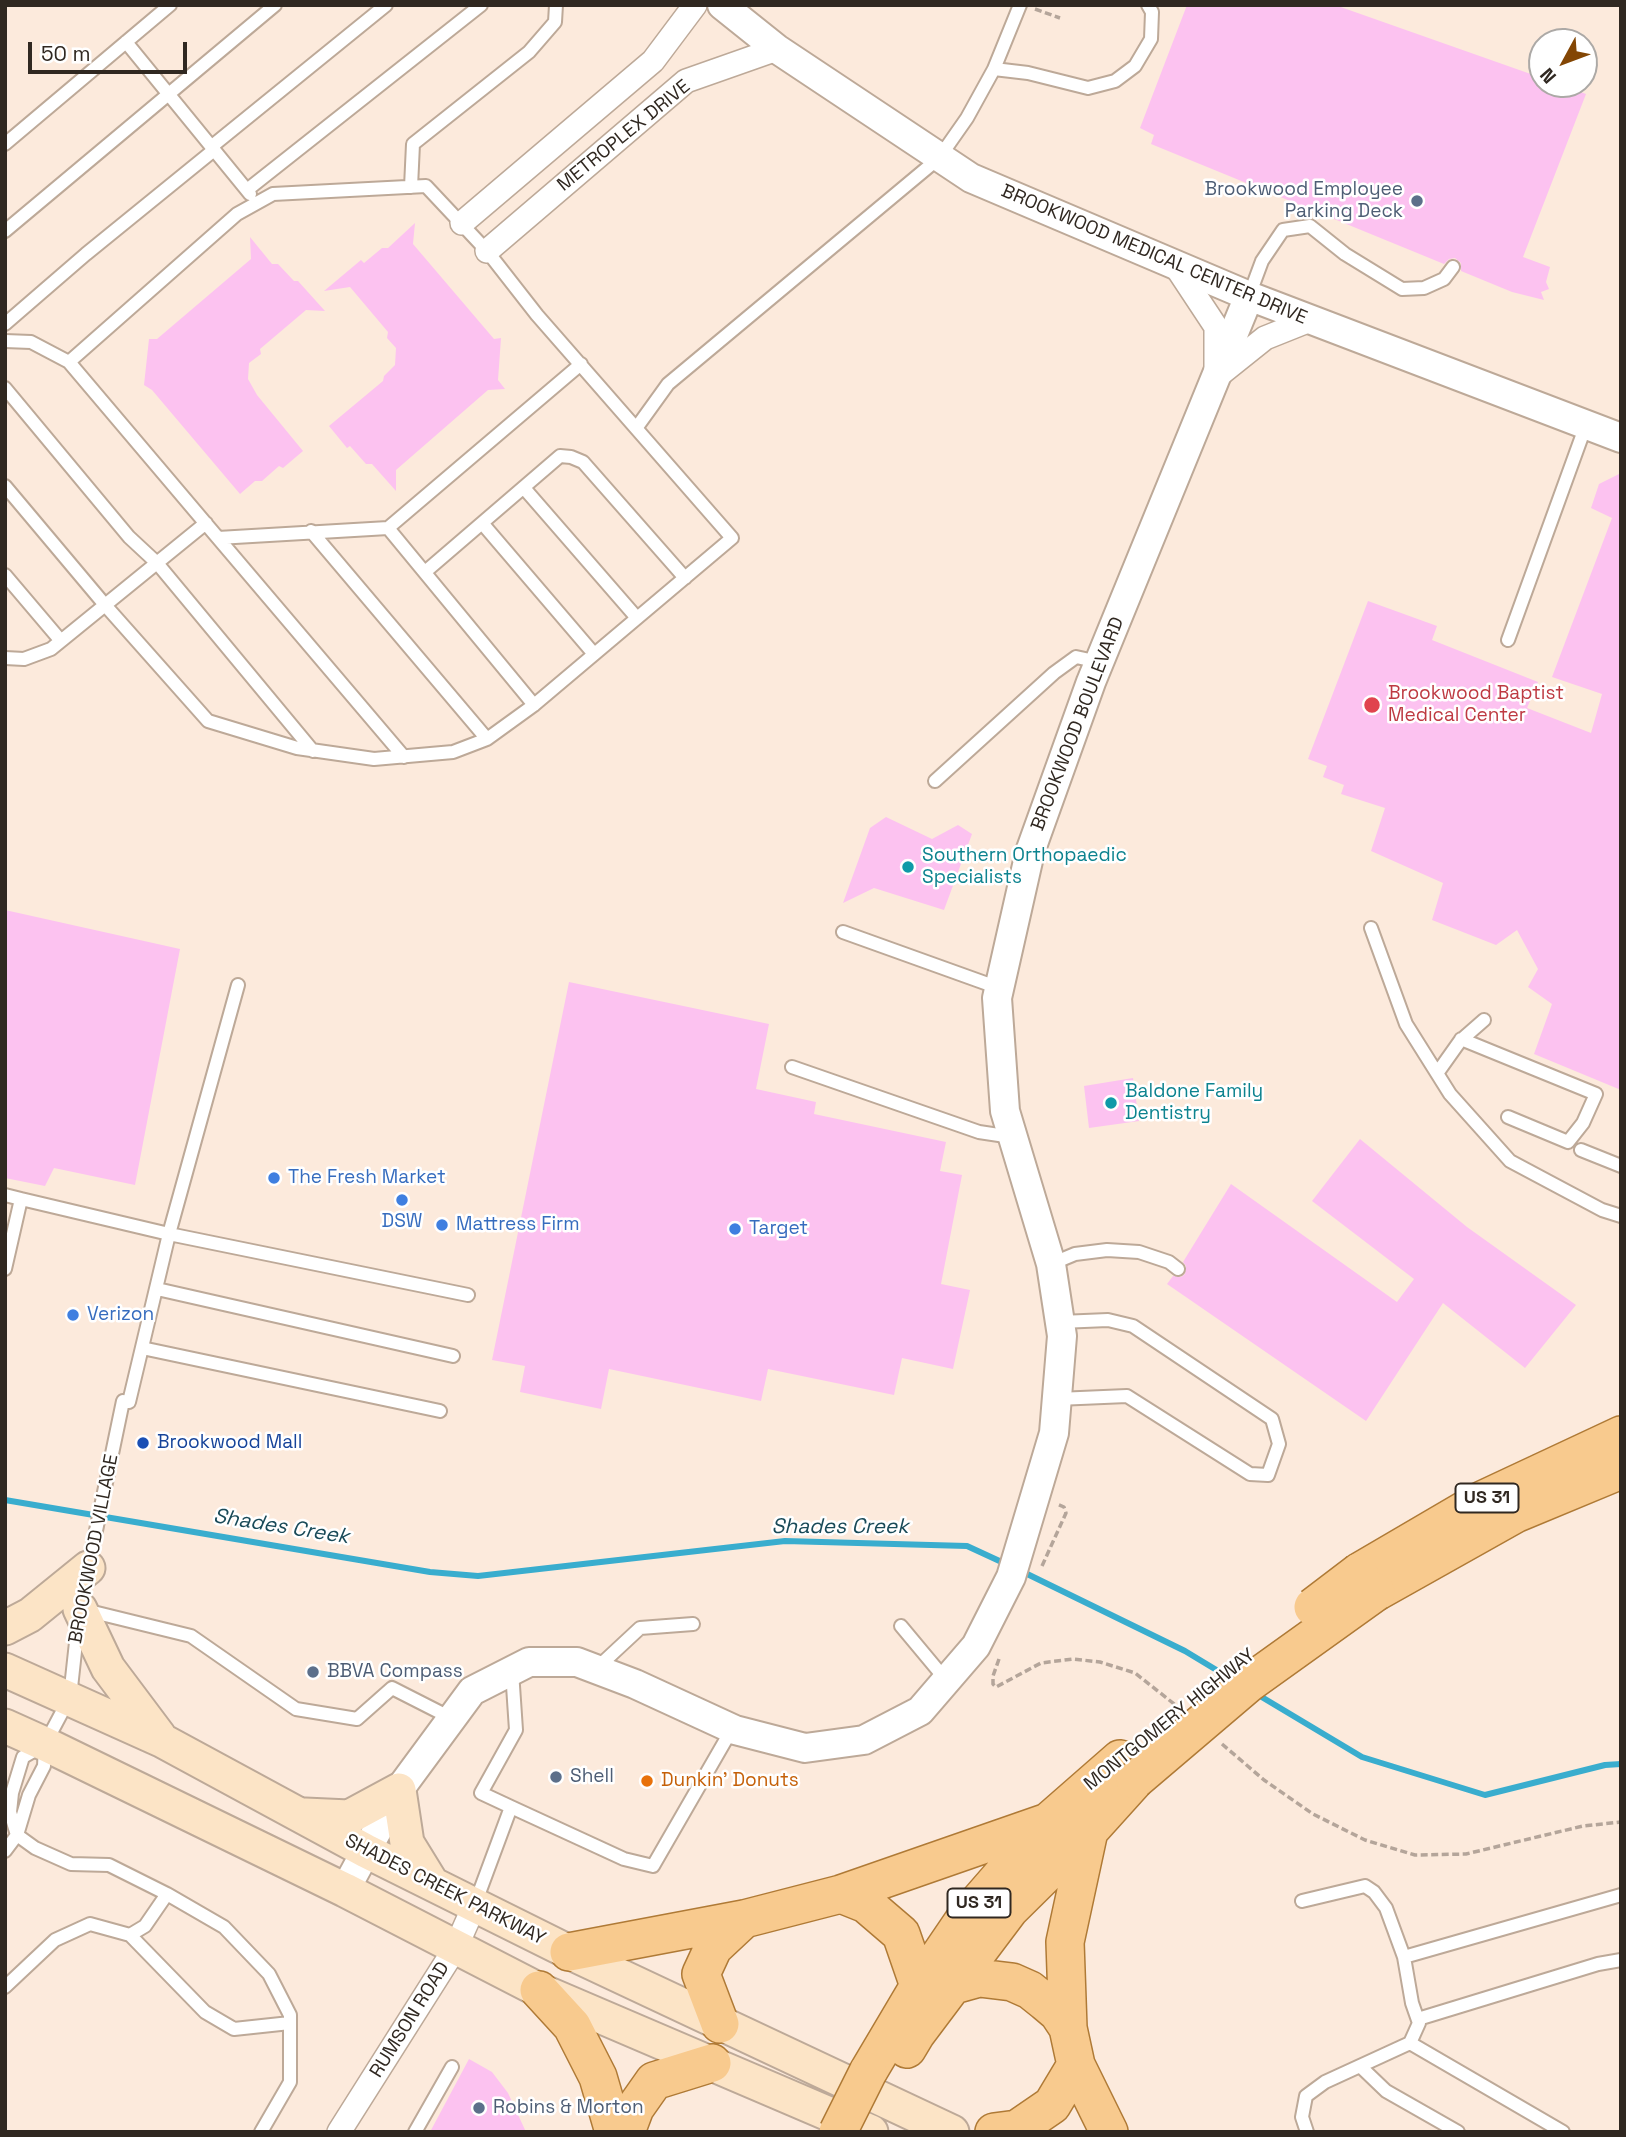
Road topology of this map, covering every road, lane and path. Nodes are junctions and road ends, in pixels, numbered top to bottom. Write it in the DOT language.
graph roads {
  1 [pos="170,5"];
  2 [pos="275,5"];
  3 [pos="386,5"];
  4 [pos="481,5"];
  5 [pos="556,5"];
  6 [pos="695,5"];
  7 [pos="722,5"];
  8 [pos="1020,5"];
  9 [pos="1026,5"];
  10 [pos="1148,5"];
  11 [pos="1059,18"];
  12 [pos="126,42"];
  13 [pos="777,49"];
  14 [pos="994,69"];
  15 [pos="169,95"];
  16 [pos="5,144"];
  17 [pos="213,149"];
  18 [pos="939,158"];
  19 [pos="411,187"];
  20 [pos="247,190"];
  21 [pos="257,203"];
  22 [pos="462,223"];
  23 [pos="5,231"];
  24 [pos="486,251"];
  25 [pos="1175,265"];
  26 [pos="1452,268"];
  27 [pos="1249,296"];
  28 [pos="1310,320"];
  29 [pos="5,324"];
  30 [pos="5,341"];
  31 [pos="69,362"];
  32 [pos="581,364"];
  33 [pos="1216,378"];
  34 [pos="5,388"];
  35 [pos="1586,425"];
  36 [pos="637,426"];
  37 [pos="1621,438"];
  38 [pos="5,486"];
  39 [pos="524,488"];
  40 [pos="206,523"];
  41 [pos="482,523"];
  42 [pos="388,528"];
  43 [pos="311,531"];
  44 [pos="218,538"];
  45 [pos="156,563"];
  46 [pos="425,572"];
  47 [pos="5,575"];
  48 [pos="685,578"];
  49 [pos="105,605"];
  50 [pos="637,618"];
  51 [pos="1507,640"];
  52 [pos="61,641"];
  53 [pos="594,654"];
  54 [pos="5,658"];
  55 [pos="1099,662"];
  56 [pos="534,705"];
  57 [pos="487,739"];
  58 [pos="313,751"];
  59 [pos="404,757"];
  60 [pos="935,781"];
  61 [pos="1371,928"];
  62 [pos="843,932"];
  63 [pos="238,985"];
  64 [pos="999,988"];
  65 [pos="1484,1020"];
  66 [pos="1461,1040"];
  67 [pos="792,1067"];
  68 [pos="1438,1072"];
  69 [pos="1508,1116"];
  70 [pos="1012,1137"];
  71 [pos="1581,1150"];
  72 [pos="1621,1166"];
  73 [pos="5,1195"];
  74 [pos="21,1199"];
  75 [pos="1621,1216"];
  76 [pos="169,1234"];
  77 [pos="1051,1264"];
  78 [pos="5,1269"];
  79 [pos="1178,1269"];
  80 [pos="156,1289"];
  81 [pos="468,1295"];
  82 [pos="1060,1322"];
  83 [pos="142,1348"];
  84 [pos="453,1356"];
  85 [pos="1057,1399"];
  86 [pos="440,1411"];
  87 [pos="1621,1435"];
  88 [pos="1621,1470"];
  89 [pos="1621,1496"];
  90 [pos="1061,1506"];
  91 [pos="1515,1514"];
  92 [pos="1064,1518"];
  93 [pos="1368,1582"];
  94 [pos="84,1589"];
  95 [pos="693,1624"];
  96 [pos="901,1626"];
  97 [pos="5,1628"];
  98 [pos="1000,1656"];
  99 [pos="596,1669"];
  100 [pos="5,1670"];
  101 [pos="512,1671"];
  102 [pos="946,1680"];
  103 [pos="70,1697"];
  104 [pos="1182,1710"];
  105 [pos="451,1718"];
  106 [pos="5,1726"];
  107 [pos="732,1729"];
  108 [pos="1213,1736"];
  109 [pos="163,1741"];
  110 [pos="46,1744"];
  111 [pos="1127,1769"];
  112 [pos="399,1790"];
  113 [pos="511,1807"];
  114 [pos="299,1814"];
  115 [pos="1048,1822"];
  116 [pos="1621,1822"];
  117 [pos="1089,1831"];
  118 [pos="17,1835"];
  119 [pos="5,1851"];
  120 [pos="366,1851"];
  121 [pos="431,1882"];
  122 [pos="345,1890"];
  123 [pos="841,1894"];
  124 [pos="167,1895"];
  125 [pos="1621,1895"];
  126 [pos="1302,1901"];
  127 [pos="475,1904"];
  128 [pos="744,1919"];
  129 [pos="130,1935"];
  130 [pos="456,1947"];
  131 [pos="569,1952"];
  132 [pos="1404,1957"];
  133 [pos="1621,1960"];
  134 [pos="936,1986"];
  135 [pos="5,1987"];
  136 [pos="539,1990"];
  137 [pos="1418,2020"];
  138 [pos="290,2023"];
  139 [pos="720,2024"];
  140 [pos="1068,2028"];
  141 [pos="1410,2043"];
  142 [pos="712,2063"];
  143 [pos="1076,2065"];
  144 [pos="452,2067"];
  145 [pos="1361,2067"];
  146 [pos="881,2085"];
  147 [pos="261,2132"];
  148 [pos="339,2132"];
  149 [pos="415,2132"];
  150 [pos="614,2132"];
  151 [pos="626,2132"];
  152 [pos="838,2132"];
  153 [pos="861,2132"];
  154 [pos="871,2132"];
  155 [pos="952,2132"];
  156 [pos="994,2132"];
  157 [pos="1109,2132"];
  158 [pos="1307,2132"];
  159 [pos="1458,2132"];
  160 [pos="1563,2132"];
  1 -- 12 [label="lane"];
  2 -- 15 [label="lane"];
  3 -- 17 [label="lane"];
  4 -- 20 [label="lane"];
  5 -- 19 [label="lane"];
  6 -- 22 [label="street, METROPLEX DRIVE"];
  7 -- 13 [label="street, BROOKWOOD MEDICAL CENTER DRIVE"];
  8 -- 14 [label="lane"];
  9 -- 11 [label="path"];
  10 -- 14 [label="lane"];
  12 -- 15 [label="lane"];
  12 -- 16 [label="lane"];
  13 -- 18 [label="street, BROOKWOOD MEDICAL CENTER DRIVE"];
  13 -- 24 [label="street, METROPLEX DRIVE"];
  14 -- 18 [label="lane"];
  15 -- 17 [label="lane"];
  15 -- 23 [label="lane"];
  17 -- 20 [label="lane"];
  17 -- 29 [label="lane"];
  18 -- 25 [label="street, BROOKWOOD MEDICAL CENTER DRIVE"];
  18 -- 36 [label="lane"];
  19 -- 21 [label="lane"];
  19 -- 22 [label="lane"];
  20 -- 21 [label="lane"];
  21 -- 31 [label="lane"];
  22 -- 24 [label="lane"];
  24 -- 32 [label="lane"];
  25 -- 27 [label="street, BROOKWOOD MEDICAL CENTER DRIVE"];
  25 -- 33 [label="street, BROOKWOOD BOULEVARD"];
  26 -- 27 [label="lane"];
  27 -- 28 [label="street, BROOKWOOD MEDICAL CENTER DRIVE"];
  27 -- 33 [label="street, BROOKWOOD BOULEVARD"];
  28 -- 33 [label="street, BROOKWOOD BOULEVARD"];
  28 -- 35 [label="street, BROOKWOOD MEDICAL CENTER DRIVE"];
  30 -- 31 [label="lane"];
  31 -- 40 [label="lane"];
  32 -- 36 [label="lane"];
  32 -- 42 [label="lane"];
  33 -- 55 [label="street, BROOKWOOD BOULEVARD"];
  34 -- 45 [label="lane"];
  35 -- 37 [label="street, BROOKWOOD MEDICAL CENTER DRIVE"];
  35 -- 51 [label="lane"];
  36 -- 48 [label="lane"];
  38 -- 49 [label="lane"];
  39 -- 41 [label="lane"];
  39 -- 48 [label="lane"];
  39 -- 50 [label="lane"];
  40 -- 44 [label="lane"];
  40 -- 45 [label="lane"];
  41 -- 46 [label="lane"];
  41 -- 53 [label="lane"];
  42 -- 43 [label="lane"];
  42 -- 46 [label="lane"];
  43 -- 44 [label="lane"];
  43 -- 57 [label="lane"];
  44 -- 59 [label="lane"];
  45 -- 49 [label="lane"];
  45 -- 58 [label="lane"];
  46 -- 56 [label="lane"];
  47 -- 52 [label="lane"];
  48 -- 50 [label="lane"];
  49 -- 52 [label="lane"];
  49 -- 58 [label="lane"];
  50 -- 53 [label="lane"];
  52 -- 54 [label="lane"];
  53 -- 56 [label="lane"];
  55 -- 60 [label="lane"];
  55 -- 64 [label="street, BROOKWOOD BOULEVARD"];
  56 -- 57 [label="lane"];
  57 -- 59 [label="lane"];
  58 -- 59 [label="lane"];
  61 -- 68 [label="lane"];
  62 -- 64 [label="lane"];
  63 -- 76 [label="lane, BROOKWOOD VILLAGE"];
  64 -- 70 [label="street, BROOKWOOD BOULEVARD"];
  65 -- 66 [label="lane"];
  66 -- 68 [label="lane"];
  66 -- 69 [label="lane"];
  67 -- 70 [label="lane"];
  68 -- 75 [label="lane"];
  70 -- 77 [label="street, BROOKWOOD BOULEVARD"];
  71 -- 72 [label="lane"];
  73 -- 74 [label="lane"];
  74 -- 76 [label="lane"];
  74 -- 78 [label="lane"];
  76 -- 80 [label="lane, BROOKWOOD VILLAGE"];
  76 -- 81 [label="lane"];
  77 -- 79 [label="lane"];
  77 -- 82 [label="street, BROOKWOOD BOULEVARD"];
  80 -- 83 [label="lane, BROOKWOOD VILLAGE"];
  80 -- 84 [label="lane"];
  82 -- 85 [label="street, BROOKWOOD BOULEVARD"];
  82 -- 85 [label="lane"];
  83 -- 86 [label="lane"];
  83 -- 94 [label="lane, BROOKWOOD VILLAGE"];
  85 -- 102 [label="street, BROOKWOOD BOULEVARD"];
  87 -- 93 [label="main road, MONTGOMERY HIGHWAY / US 31"];
  88 -- 91 [label="main road, MONTGOMERY HIGHWAY / US 31"];
  89 -- 91 [label="main road"];
  90 -- 92 [label="path"];
  91 -- 93 [label="main road, MONTGOMERY HIGHWAY / US 31"];
  93 -- 111 [label="main road, MONTGOMERY HIGHWAY / US 31, bridge"];
  94 -- 97 [label="main road"];
  94 -- 103 [label="lane, BROOKWOOD VILLAGE"];
  94 -- 105 [label="lane"];
  94 -- 109 [label="main road"];
  95 -- 99 [label="lane"];
  96 -- 102 [label="lane"];
  98 -- 104 [label="path"];
  99 -- 101 [label="street, BROOKWOOD BOULEVARD"];
  99 -- 107 [label="street, BROOKWOOD BOULEVARD"];
  100 -- 103 [label="main road, SHADES CREEK PARKWAY"];
  101 -- 105 [label="street, BROOKWOOD BOULEVARD"];
  101 -- 113 [label="lane"];
  102 -- 107 [label="street, BROOKWOOD BOULEVARD"];
  103 -- 109 [label="main road, SHADES CREEK PARKWAY"];
  103 -- 110 [label="lane"];
  105 -- 112 [label="street, BROOKWOOD BOULEVARD"];
  106 -- 110 [label="main road"];
  107 -- 113 [label="lane"];
  108 -- 116 [label="path"];
  109 -- 114 [label="main road, SHADES CREEK PARKWAY"];
  110 -- 118 [label="lane"];
  110 -- 118 [label="lane"];
  110 -- 122 [label="main road"];
  111 -- 115 [label="main road, MONTGOMERY HIGHWAY / US 31"];
  111 -- 117 [label="main road, MONTGOMERY HIGHWAY / US 31"];
  112 -- 114 [label="main road"];
  112 -- 120 [label="street, BROOKWOOD BOULEVARD"];
  112 -- 121 [label="main road"];
  113 -- 127 [label="lane"];
  114 -- 120 [label="main road, SHADES CREEK PARKWAY"];
  115 -- 123 [label="main road"];
  115 -- 134 [label="main road, MONTGOMERY HIGHWAY / US 31"];
  117 -- 134 [label="main road, MONTGOMERY HIGHWAY / US 31"];
  117 -- 140 [label="main road"];
  118 -- 119 [label="lane"];
  118 -- 124 [label="lane"];
  120 -- 121 [label="main road, SHADES CREEK PARKWAY"];
  120 -- 122 [label="street, BROOKWOOD BOULEVARD"];
  121 -- 127 [label="main road, SHADES CREEK PARKWAY"];
  122 -- 130 [label="main road"];
  123 -- 128 [label="main road"];
  123 -- 134 [label="main road"];
  124 -- 129 [label="lane"];
  124 -- 138 [label="lane"];
  125 -- 132 [label="lane"];
  126 -- 132 [label="lane"];
  127 -- 130 [label="street, RUMSON ROAD"];
  127 -- 131 [label="main road, SHADES CREEK PARKWAY"];
  128 -- 131 [label="main road"];
  128 -- 139 [label="main road"];
  129 -- 135 [label="lane"];
  129 -- 138 [label="lane"];
  130 -- 136 [label="main road"];
  130 -- 148 [label="street, RUMSON ROAD"];
  131 -- 139 [label="main road, SHADES CREEK PARKWAY"];
  132 -- 137 [label="lane"];
  133 -- 137 [label="lane"];
  134 -- 140 [label="main road"];
  134 -- 146 [label="main road, MONTGOMERY HIGHWAY / US 31"];
  136 -- 142 [label="main road"];
  136 -- 150 [label="main road"];
  137 -- 141 [label="lane"];
  138 -- 147 [label="lane"];
  139 -- 146 [label="main road, SHADES CREEK PARKWAY"];
  140 -- 143 [label="main road"];
  141 -- 145 [label="lane"];
  141 -- 160 [label="lane"];
  142 -- 151 [label="main road"];
  142 -- 154 [label="main road"];
  143 -- 156 [label="main road"];
  143 -- 157 [label="main road"];
  144 -- 149 [label="lane"];
  145 -- 158 [label="lane"];
  145 -- 159 [label="lane"];
  146 -- 152 [label="main road, MONTGOMERY HIGHWAY / US 31, bridge"];
  146 -- 153 [label="main road, MONTGOMERY HIGHWAY / US 31"];
  146 -- 155 [label="main road, SHADES CREEK PARKWAY"];
}
